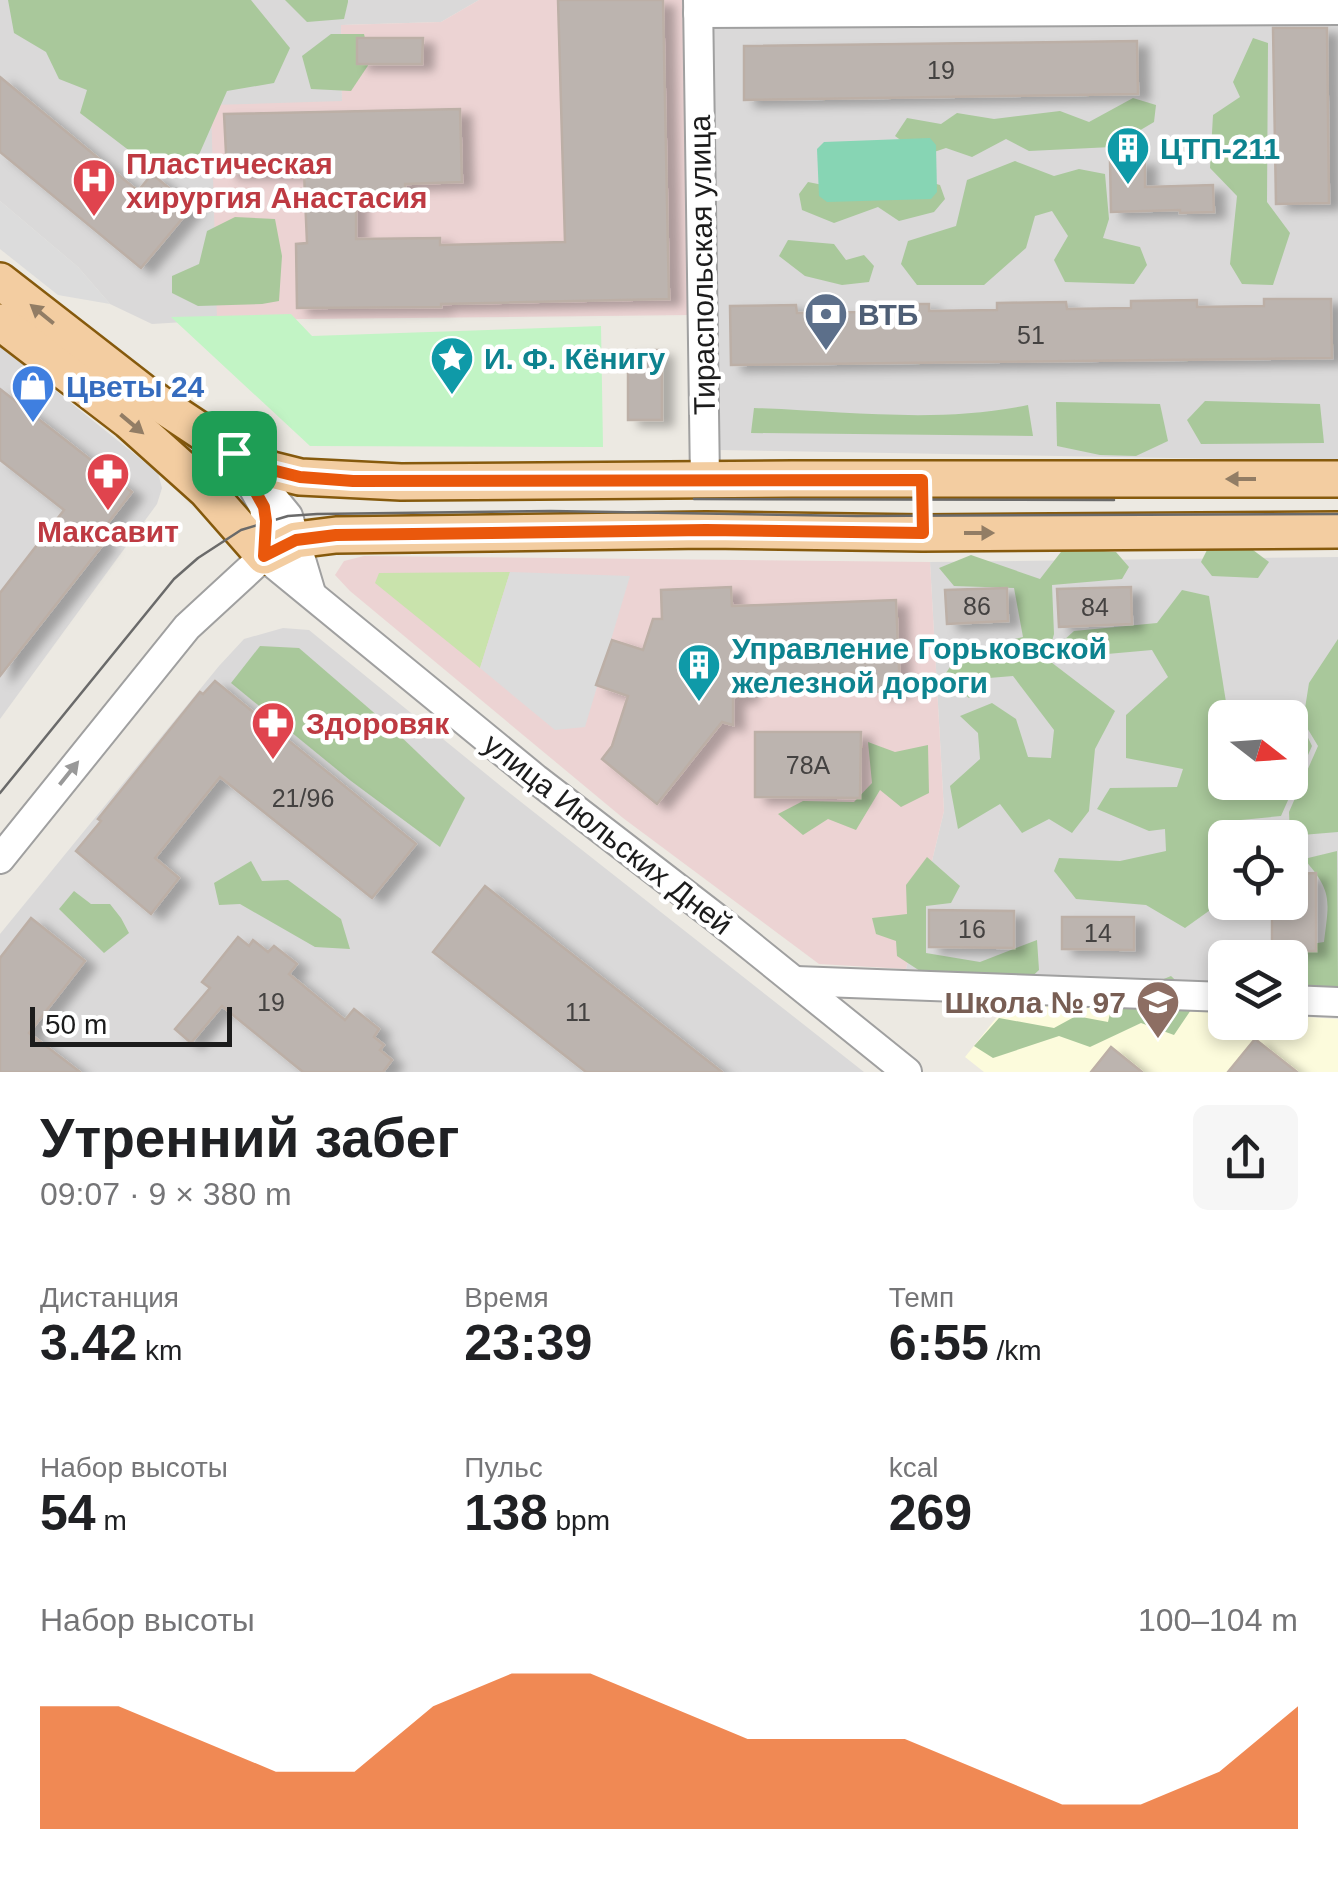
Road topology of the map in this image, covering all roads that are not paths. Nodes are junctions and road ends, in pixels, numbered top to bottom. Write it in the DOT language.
graph roads {
  1 [pos="698,6"];
  2 [pos="1338,10"];
  3 [pos="0,281"];
  4 [pos="0,322"];
  5 [pos="234,453"];
  6 [pos="551,480"];
  7 [pos="705,480"];
  8 [pos="922,480"];
  9 [pos="1338,480"];
  10 [pos="706,530"];
  11 [pos="1338,530"];
  12 [pos="551,532"];
  13 [pos="923,533"];
  14 [pos="296,540"];
  15 [pos="264,556"];
  16 [pos="311,593"];
  17 [pos="0,859"];
  18 [pos="796,981"];
  19 [pos="1208,996"];
  20 [pos="1308,1001"];
  21 [pos="1338,1002"];
  22 [pos="907,1072"];
  1 -- 2 [label="street"];
  1 -- 7 [label="street, Тираспольская улица"];
  5 -- 3 [label="main road, one-way"];
  4 -- 15 [label="main road, one-way"];
  5 -- 6 [label="main road"];
  5 -- 14 [label="street"];
  5 -- 15 [label="street"];
  6 -- 7 [label="main road"];
  6 -- 12 [label="main road"];
  7 -- 8 [label="main road"];
  7 -- 10 [label="main road, Тираспольская улица"];
  9 -- 8 [label="main road, one-way"];
  8 -- 13 [label="main road"];
  10 -- 12 [label="main road"];
  10 -- 13 [label="main road"];
  13 -- 11 [label="main road, one-way"];
  12 -- 14 [label="main road"];
  14 -- 15 [label="main road"];
  14 -- 16 [label="street"];
  15 -- 16 [label="street, улица Июльских Дней"];
  17 -- 15 [label="street, one-way"];
  16 -- 18 [label="street, улица Июльских Дней"];
  18 -- 19 [label="street"];
  18 -- 22 [label="street, улица Июльских Дней"];
  20 -- 21 [label="street"];
}
